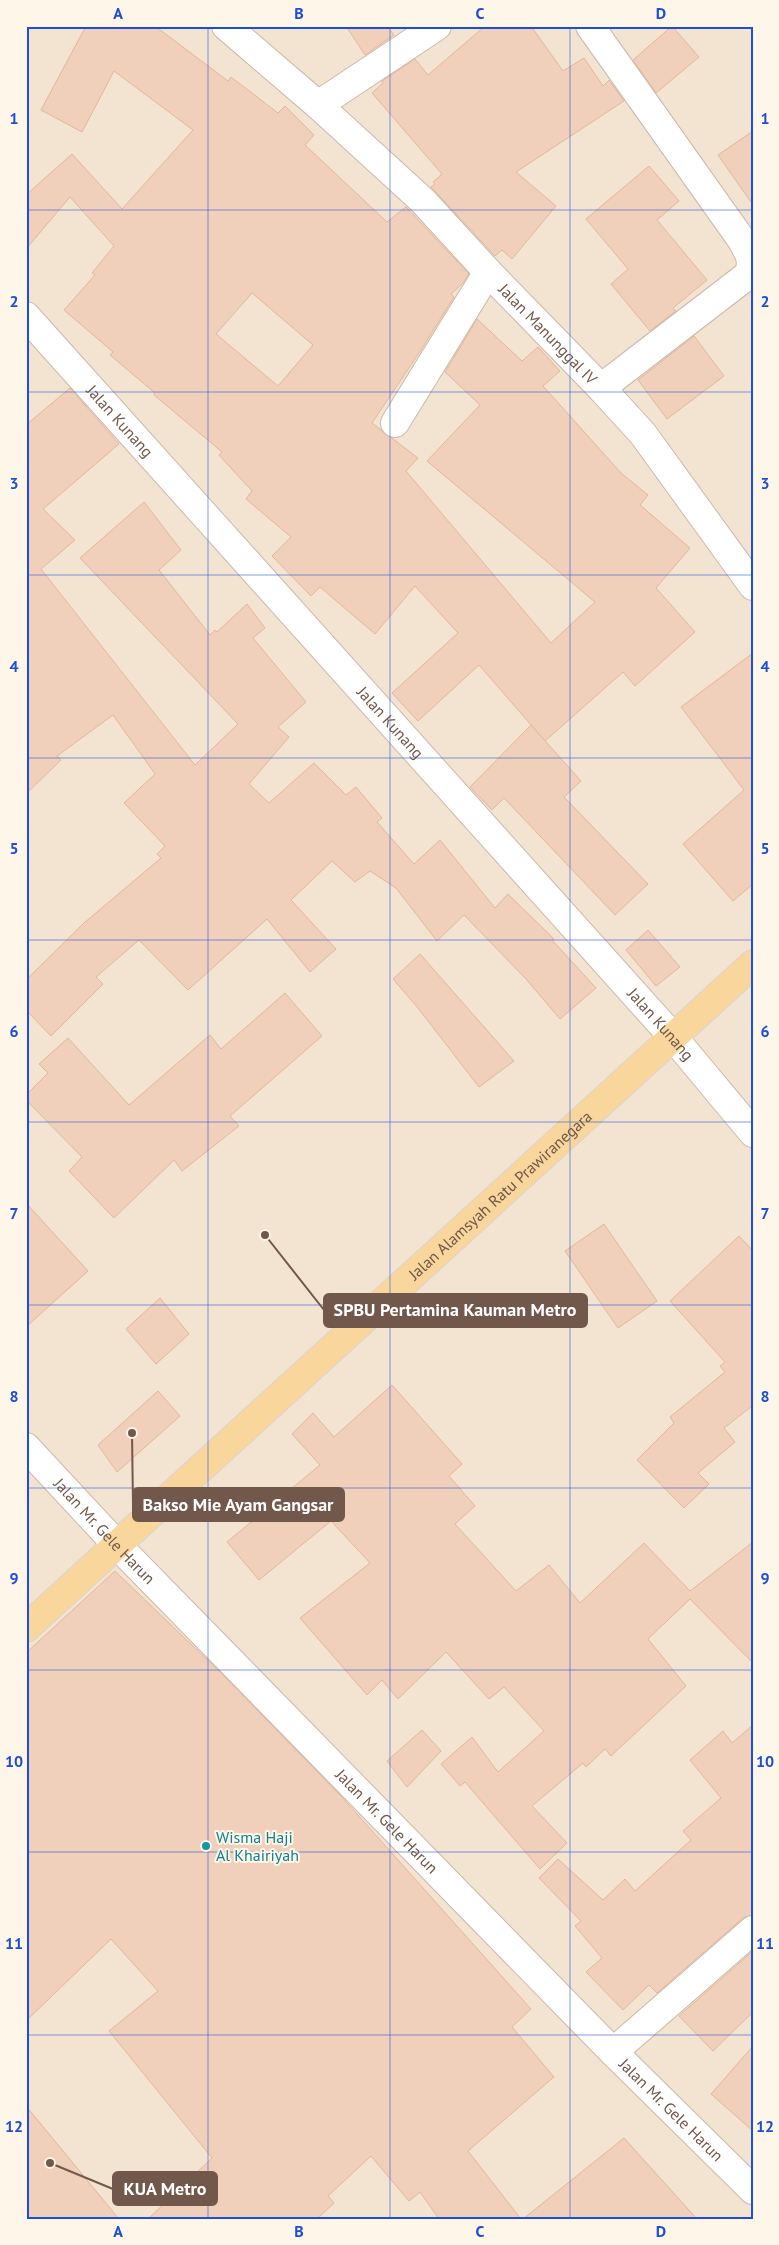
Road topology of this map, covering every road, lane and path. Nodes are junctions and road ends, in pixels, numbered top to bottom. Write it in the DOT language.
graph roads {
  1 [pos="226,26"];
  2 [pos="437,26"];
  3 [pos="590,26"];
  4 [pos="318,105"];
  5 [pos="488,272"];
  6 [pos="26,316"];
  7 [pos="601,388"];
  8 [pos="395,423"];
  9 [pos="753,586"];
  10 [pos="753,964"];
  11 [pos="673,1037"];
  12 [pos="753,1133"];
  13 [pos="26,1447"];
  14 [pos="118,1546"];
  15 [pos="26,1628"];
  16 [pos="753,1930"];
  17 [pos="613,2052"];
  18 [pos="753,2190"];
  1 -- 4 [label="street, Jalan Manunggal IV"];
  2 -- 4 [label="street"];
  3 -- 7 [label="street"];
  4 -- 5 [label="street, Jalan Manunggal IV"];
  5 -- 7 [label="street, Jalan Manunggal IV"];
  5 -- 8 [label="street"];
  6 -- 11 [label="street, Jalan Kunang"];
  7 -- 9 [label="street, Jalan Manunggal IV"];
  10 -- 11 [label="main road, Jalan Alamsyah Ratu Prawiranegara"];
  11 -- 12 [label="street, Jalan Kunang"];
  11 -- 14 [label="main road, Jalan Alamsyah Ratu Prawiranegara"];
  13 -- 14 [label="street, Jalan Mr. Gele Harun"];
  14 -- 15 [label="main road, Jalan Alamsyah Ratu Prawiranegara"];
  14 -- 17 [label="street, Jalan Mr. Gele Harun"];
  16 -- 17 [label="street"];
  17 -- 18 [label="street, Jalan Mr. Gele Harun"];
}
